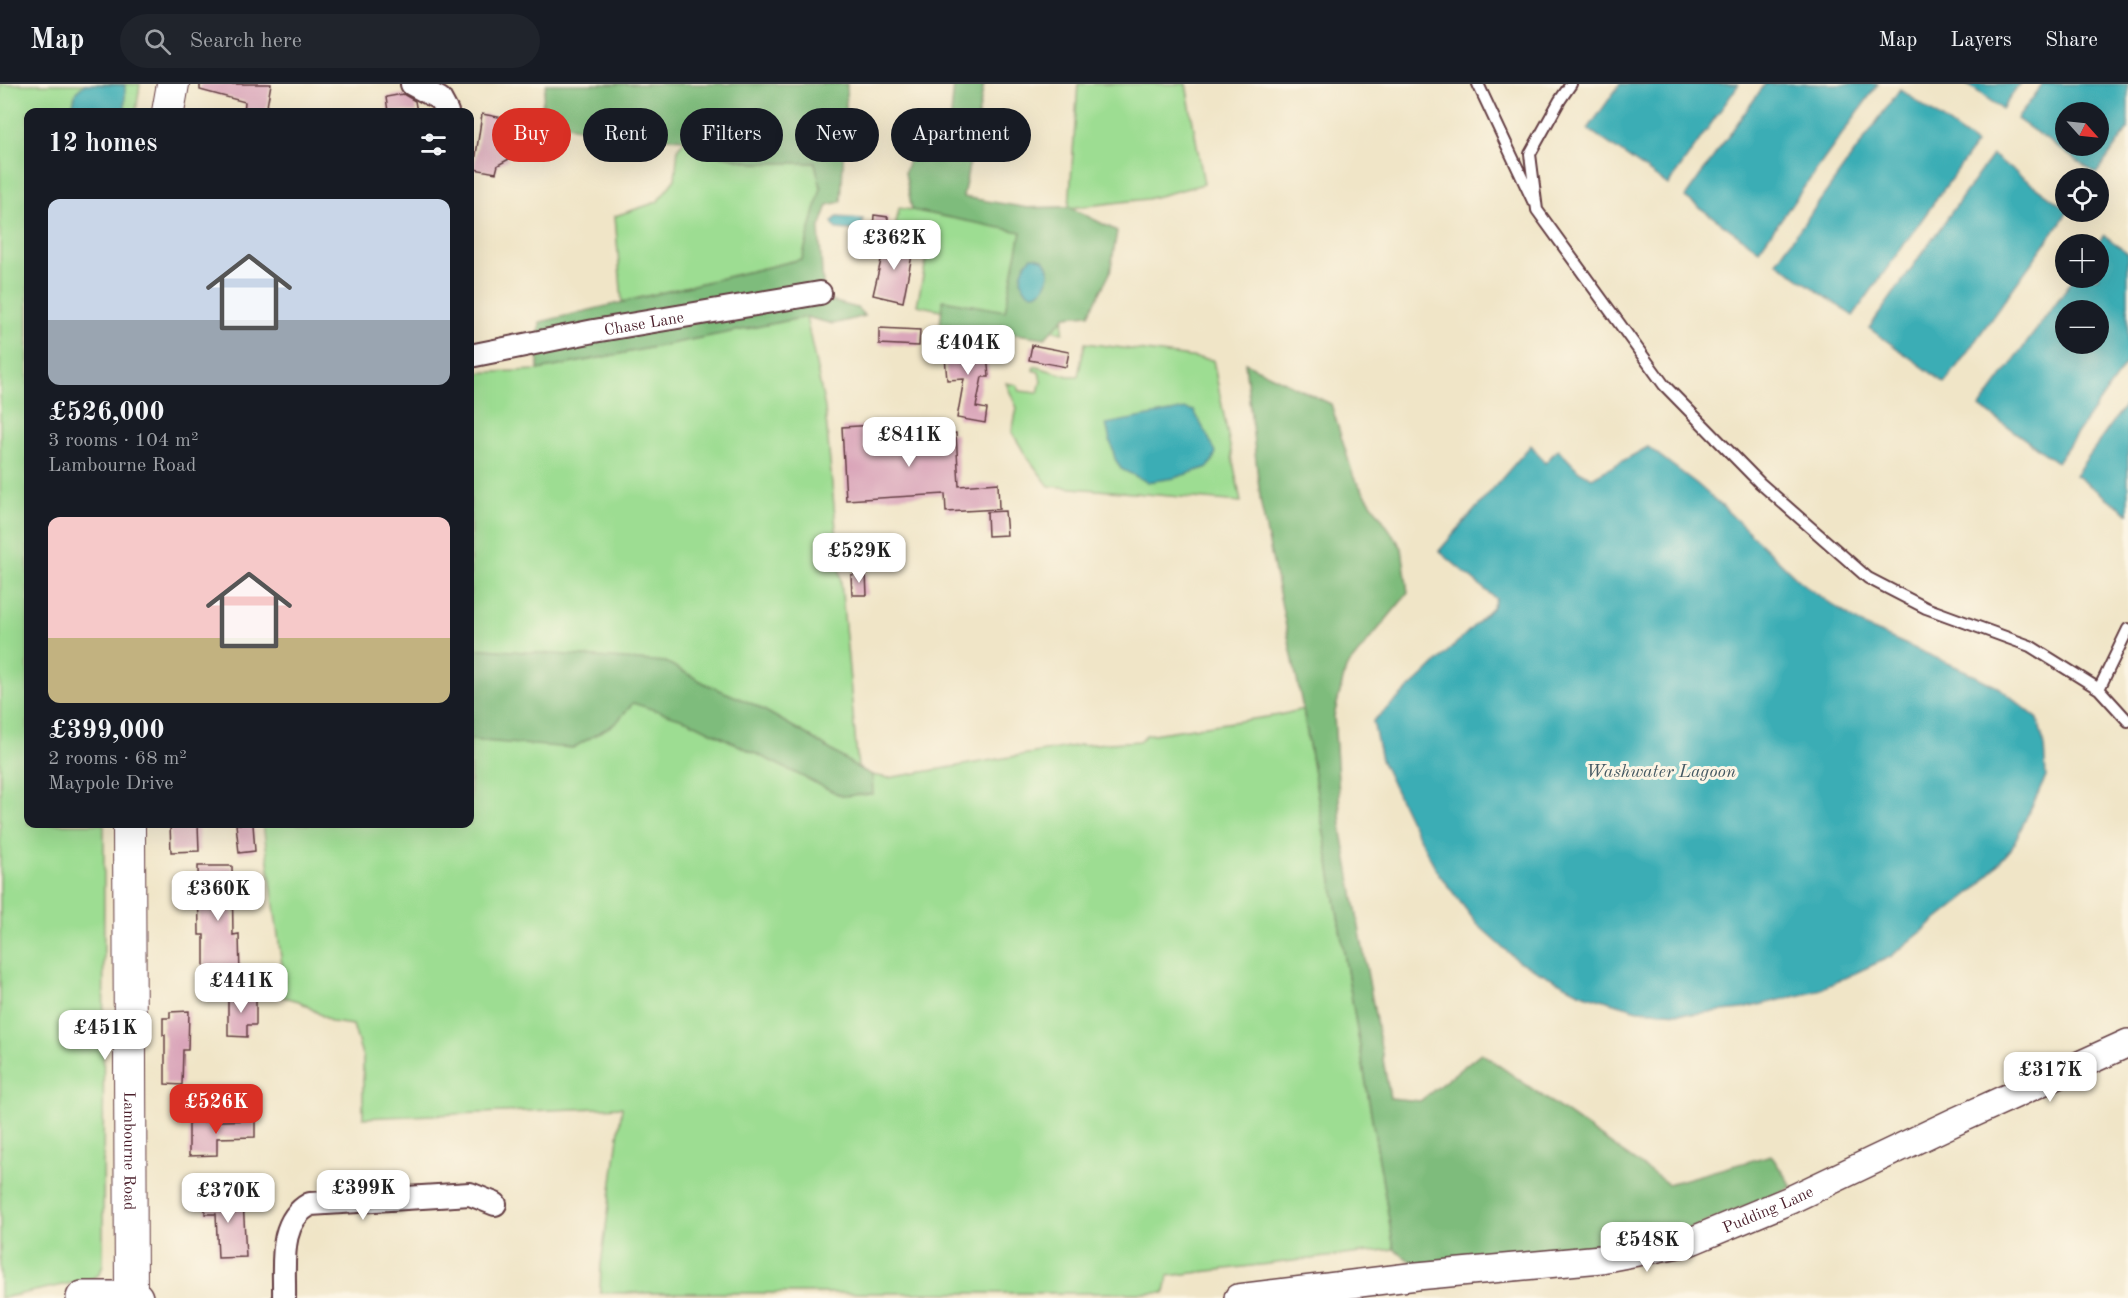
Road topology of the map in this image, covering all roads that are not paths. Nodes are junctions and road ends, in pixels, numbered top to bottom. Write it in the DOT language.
graph roads {
  1 [pos="173,84"];
  2 [pos="412,84"];
  3 [pos="1478,84"];
  4 [pos="1571,84"];
  5 [pos="169,108"];
  6 [pos="445,108"];
  7 [pos="1537,210"];
  8 [pos="820,293"];
  9 [pos="474,355"];
  10 [pos="2128,629"];
  11 [pos="2099,689"];
  12 [pos="2128,721"];
  13 [pos="129,828"];
  14 [pos="2128,1043"];
  15 [pos="495,1204"];
  16 [pos="83,1298"];
  17 [pos="131,1298"];
  18 [pos="136,1298"];
  19 [pos="284,1298"];
  20 [pos="1238,1298"];
  1 -- 5 [label="main road"];
  2 -- 6 [label="street"];
  3 -- 7 [label="lane"];
  4 -- 7 [label="lane"];
  7 -- 11 [label="lane"];
  8 -- 9 [label="street, Chase Lane"];
  10 -- 11 [label="lane"];
  11 -- 12 [label="lane"];
  13 -- 17 [label="main road, Lambourne Road"];
  14 -- 20 [label="street, Pudding Lane"];
  15 -- 19 [label="street"];
  16 -- 17 [label="main road"];
  17 -- 18 [label="main road"];
}
